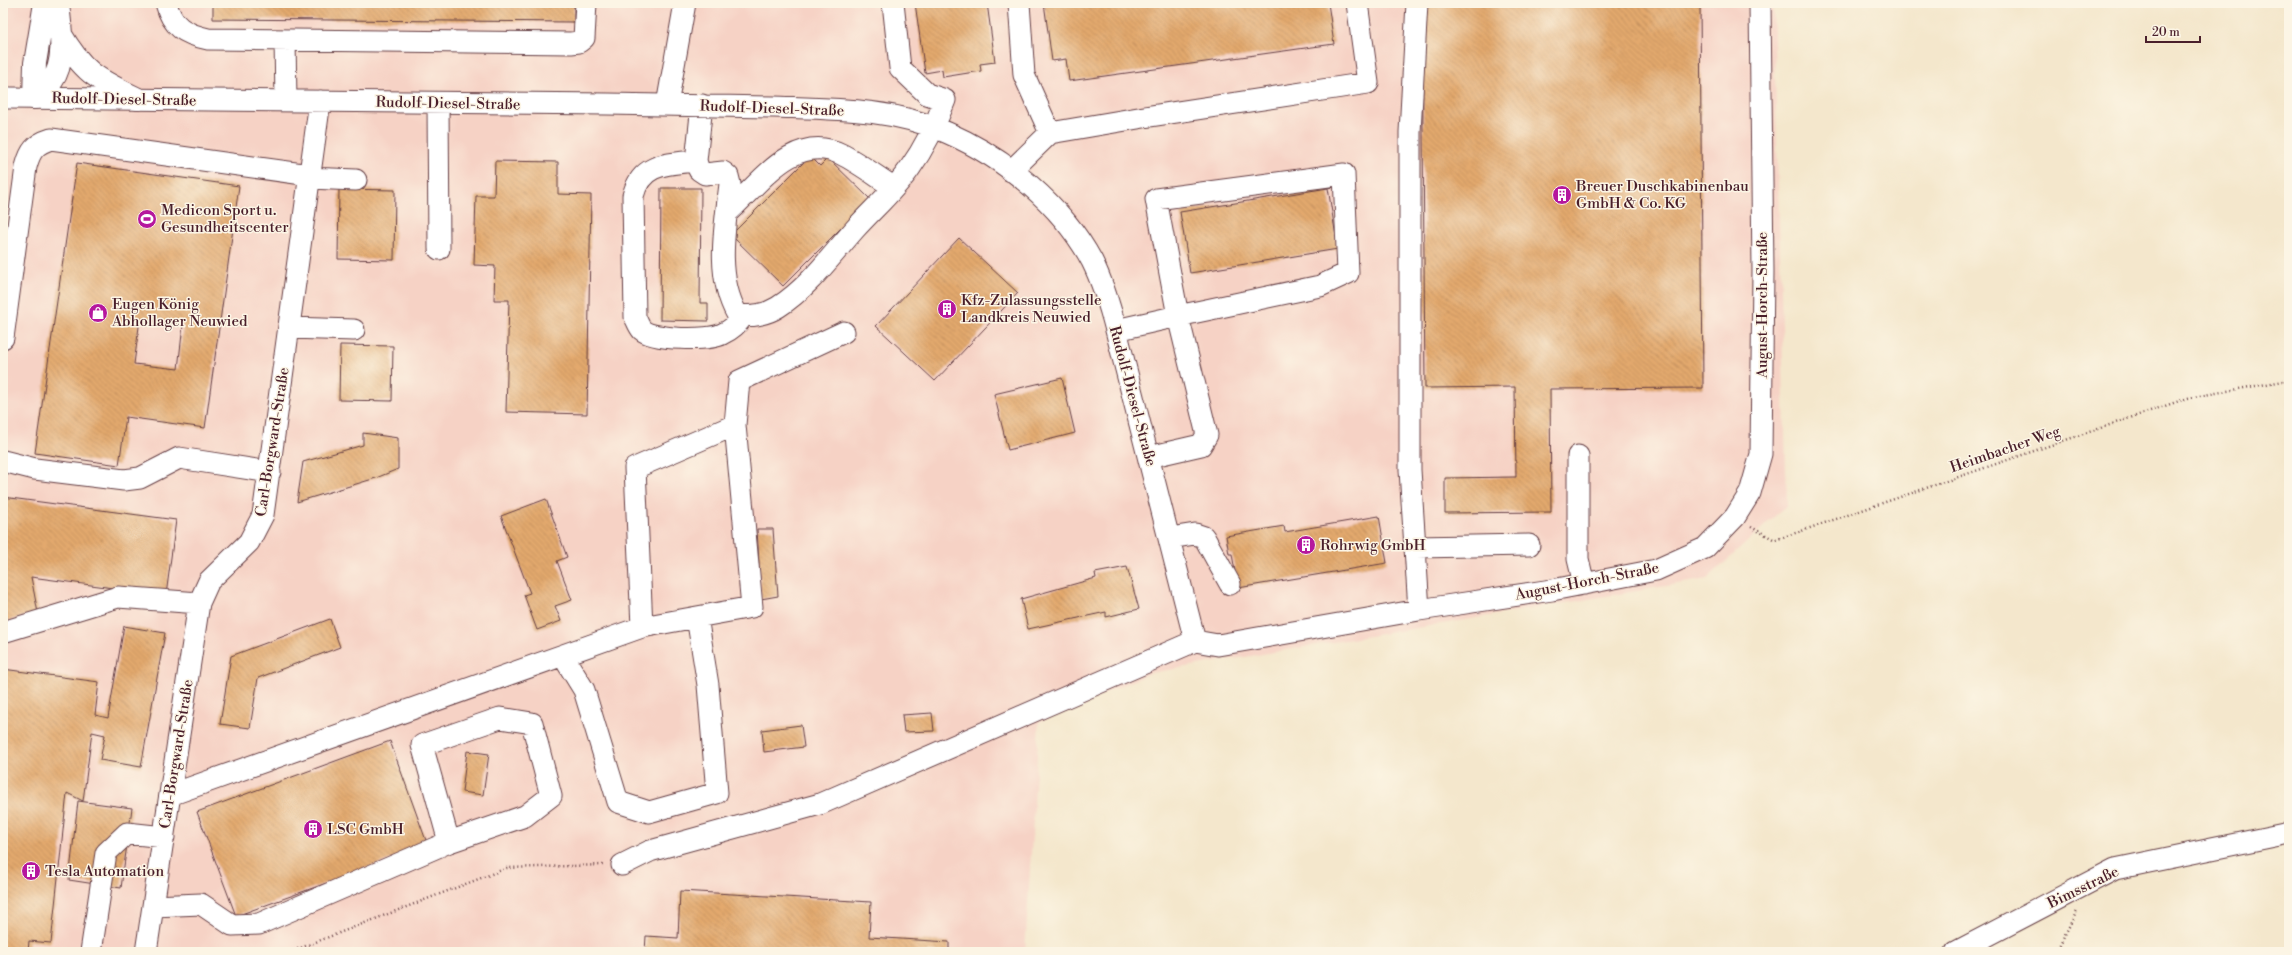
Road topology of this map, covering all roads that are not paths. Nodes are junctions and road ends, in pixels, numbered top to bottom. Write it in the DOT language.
graph roads {
  1 [pos="45,3"];
  2 [pos="58,3"];
  3 [pos="166,3"];
  4 [pos="586,3"];
  5 [pos="685,3"];
  6 [pos="893,3"];
  7 [pos="1019,3"];
  8 [pos="1357,3"];
  9 [pos="1417,3"];
  10 [pos="1760,3"];
  11 [pos="60,33"];
  12 [pos="285,40"];
  13 [pos="3,98"];
  14 [pos="34,98"];
  15 [pos="138,99"];
  16 [pos="286,101"];
  17 [pos="320,101"];
  18 [pos="438,103"];
  19 [pos="667,105"];
  20 [pos="702,105"];
  21 [pos="934,128"];
  22 [pos="1050,133"];
  23 [pos="696,161"];
  24 [pos="1011,171"];
  25 [pos="310,176"];
  26 [pos="356,180"];
  27 [pos="893,187"];
  28 [pos="727,213"];
  29 [pos="439,249"];
  30 [pos="738,312"];
  31 [pos="1178,316"];
  32 [pos="289,328"];
  33 [pos="354,330"];
  34 [pos="1116,330"];
  35 [pos="844,332"];
  36 [pos="3,338"];
  37 [pos="735,425"];
  38 [pos="1578,456"];
  39 [pos="1149,457"];
  40 [pos="3,462"];
  41 [pos="270,472"];
  42 [pos="1170,538"];
  43 [pos="1529,545"];
  44 [pos="1416,547"];
  45 [pos="1230,584"];
  46 [pos="1584,584"];
  47 [pos="199,603"];
  48 [pos="1419,610"];
  49 [pos="697,617"];
  50 [pos="642,627"];
  51 [pos="3,632"];
  52 [pos="1195,641"];
  53 [pos="563,656"];
  54 [pos="170,795"];
  55 [pos="2289,833"];
  56 [pos="164,836"];
  57 [pos="449,842"];
  58 [pos="622,865"];
  59 [pos="153,906"];
  60 [pos="91,952"];
  61 [pos="146,952"];
  62 [pos="1956,952"];
  1 -- 14 [label="highway"];
  2 -- 11 [label="highway"];
  3 -- 12 [label="street"];
  4 -- 12 [label="street"];
  5 -- 19 [label="street"];
  6 -- 21 [label="street"];
  7 -- 22 [label="street"];
  8 -- 22 [label="street"];
  9 -- 44 [label="street"];
  10 -- 46 [label="street, August-Horch-Straße"];
  11 -- 14 [label="highway"];
  11 -- 15 [label="highway"];
  12 -- 16 [label="street"];
  13 -- 14 [label="street, Rudolf-Diesel-Straße"];
  14 -- 15 [label="street, Rudolf-Diesel-Straße"];
  15 -- 16 [label="street, Rudolf-Diesel-Straße"];
  16 -- 17 [label="street, Rudolf-Diesel-Straße"];
  17 -- 18 [label="street, Rudolf-Diesel-Straße"];
  17 -- 25 [label="street, Carl-Borgward-Straße"];
  18 -- 19 [label="street, Rudolf-Diesel-Straße"];
  18 -- 29 [label="street"];
  19 -- 20 [label="street, Rudolf-Diesel-Straße"];
  20 -- 21 [label="street, Rudolf-Diesel-Straße"];
  20 -- 23 [label="street"];
  21 -- 24 [label="street, Rudolf-Diesel-Straße"];
  21 -- 27 [label="street"];
  22 -- 24 [label="street"];
  23 -- 28 [label="street"];
  23 -- 30 [label="street"];
  24 -- 34 [label="street, Rudolf-Diesel-Straße"];
  25 -- 26 [label="street"];
  25 -- 32 [label="street, Carl-Borgward-Straße"];
  25 -- 36 [label="street"];
  27 -- 28 [label="street"];
  27 -- 30 [label="street"];
  28 -- 30 [label="street"];
  31 -- 31 [label="street"];
  31 -- 34 [label="street"];
  31 -- 39 [label="street"];
  32 -- 33 [label="street"];
  32 -- 41 [label="street, Carl-Borgward-Straße"];
  34 -- 39 [label="street, Rudolf-Diesel-Straße"];
  35 -- 37 [label="street"];
  37 -- 49 [label="street"];
  37 -- 50 [label="street"];
  38 -- 46 [label="street"];
  39 -- 42 [label="street, Rudolf-Diesel-Straße"];
  40 -- 41 [label="street"];
  41 -- 47 [label="street, Carl-Borgward-Straße"];
  42 -- 45 [label="street"];
  42 -- 52 [label="street, Rudolf-Diesel-Straße"];
  43 -- 44 [label="street"];
  44 -- 48 [label="street"];
  46 -- 48 [label="street, August-Horch-Straße"];
  47 -- 51 [label="street"];
  47 -- 54 [label="street, Carl-Borgward-Straße"];
  48 -- 52 [label="street, August-Horch-Straße"];
  49 -- 50 [label="street"];
  49 -- 53 [label="street"];
  50 -- 53 [label="street"];
  52 -- 58 [label="street"];
  53 -- 54 [label="street"];
  54 -- 56 [label="street, Carl-Borgward-Straße"];
  55 -- 62 [label="street, Bimsstraße"];
  56 -- 59 [label="street, Carl-Borgward-Straße"];
  56 -- 60 [label="street"];
  57 -- 57 [label="street"];
  57 -- 59 [label="street"];
  59 -- 61 [label="street, Carl-Borgward-Straße"];
}
